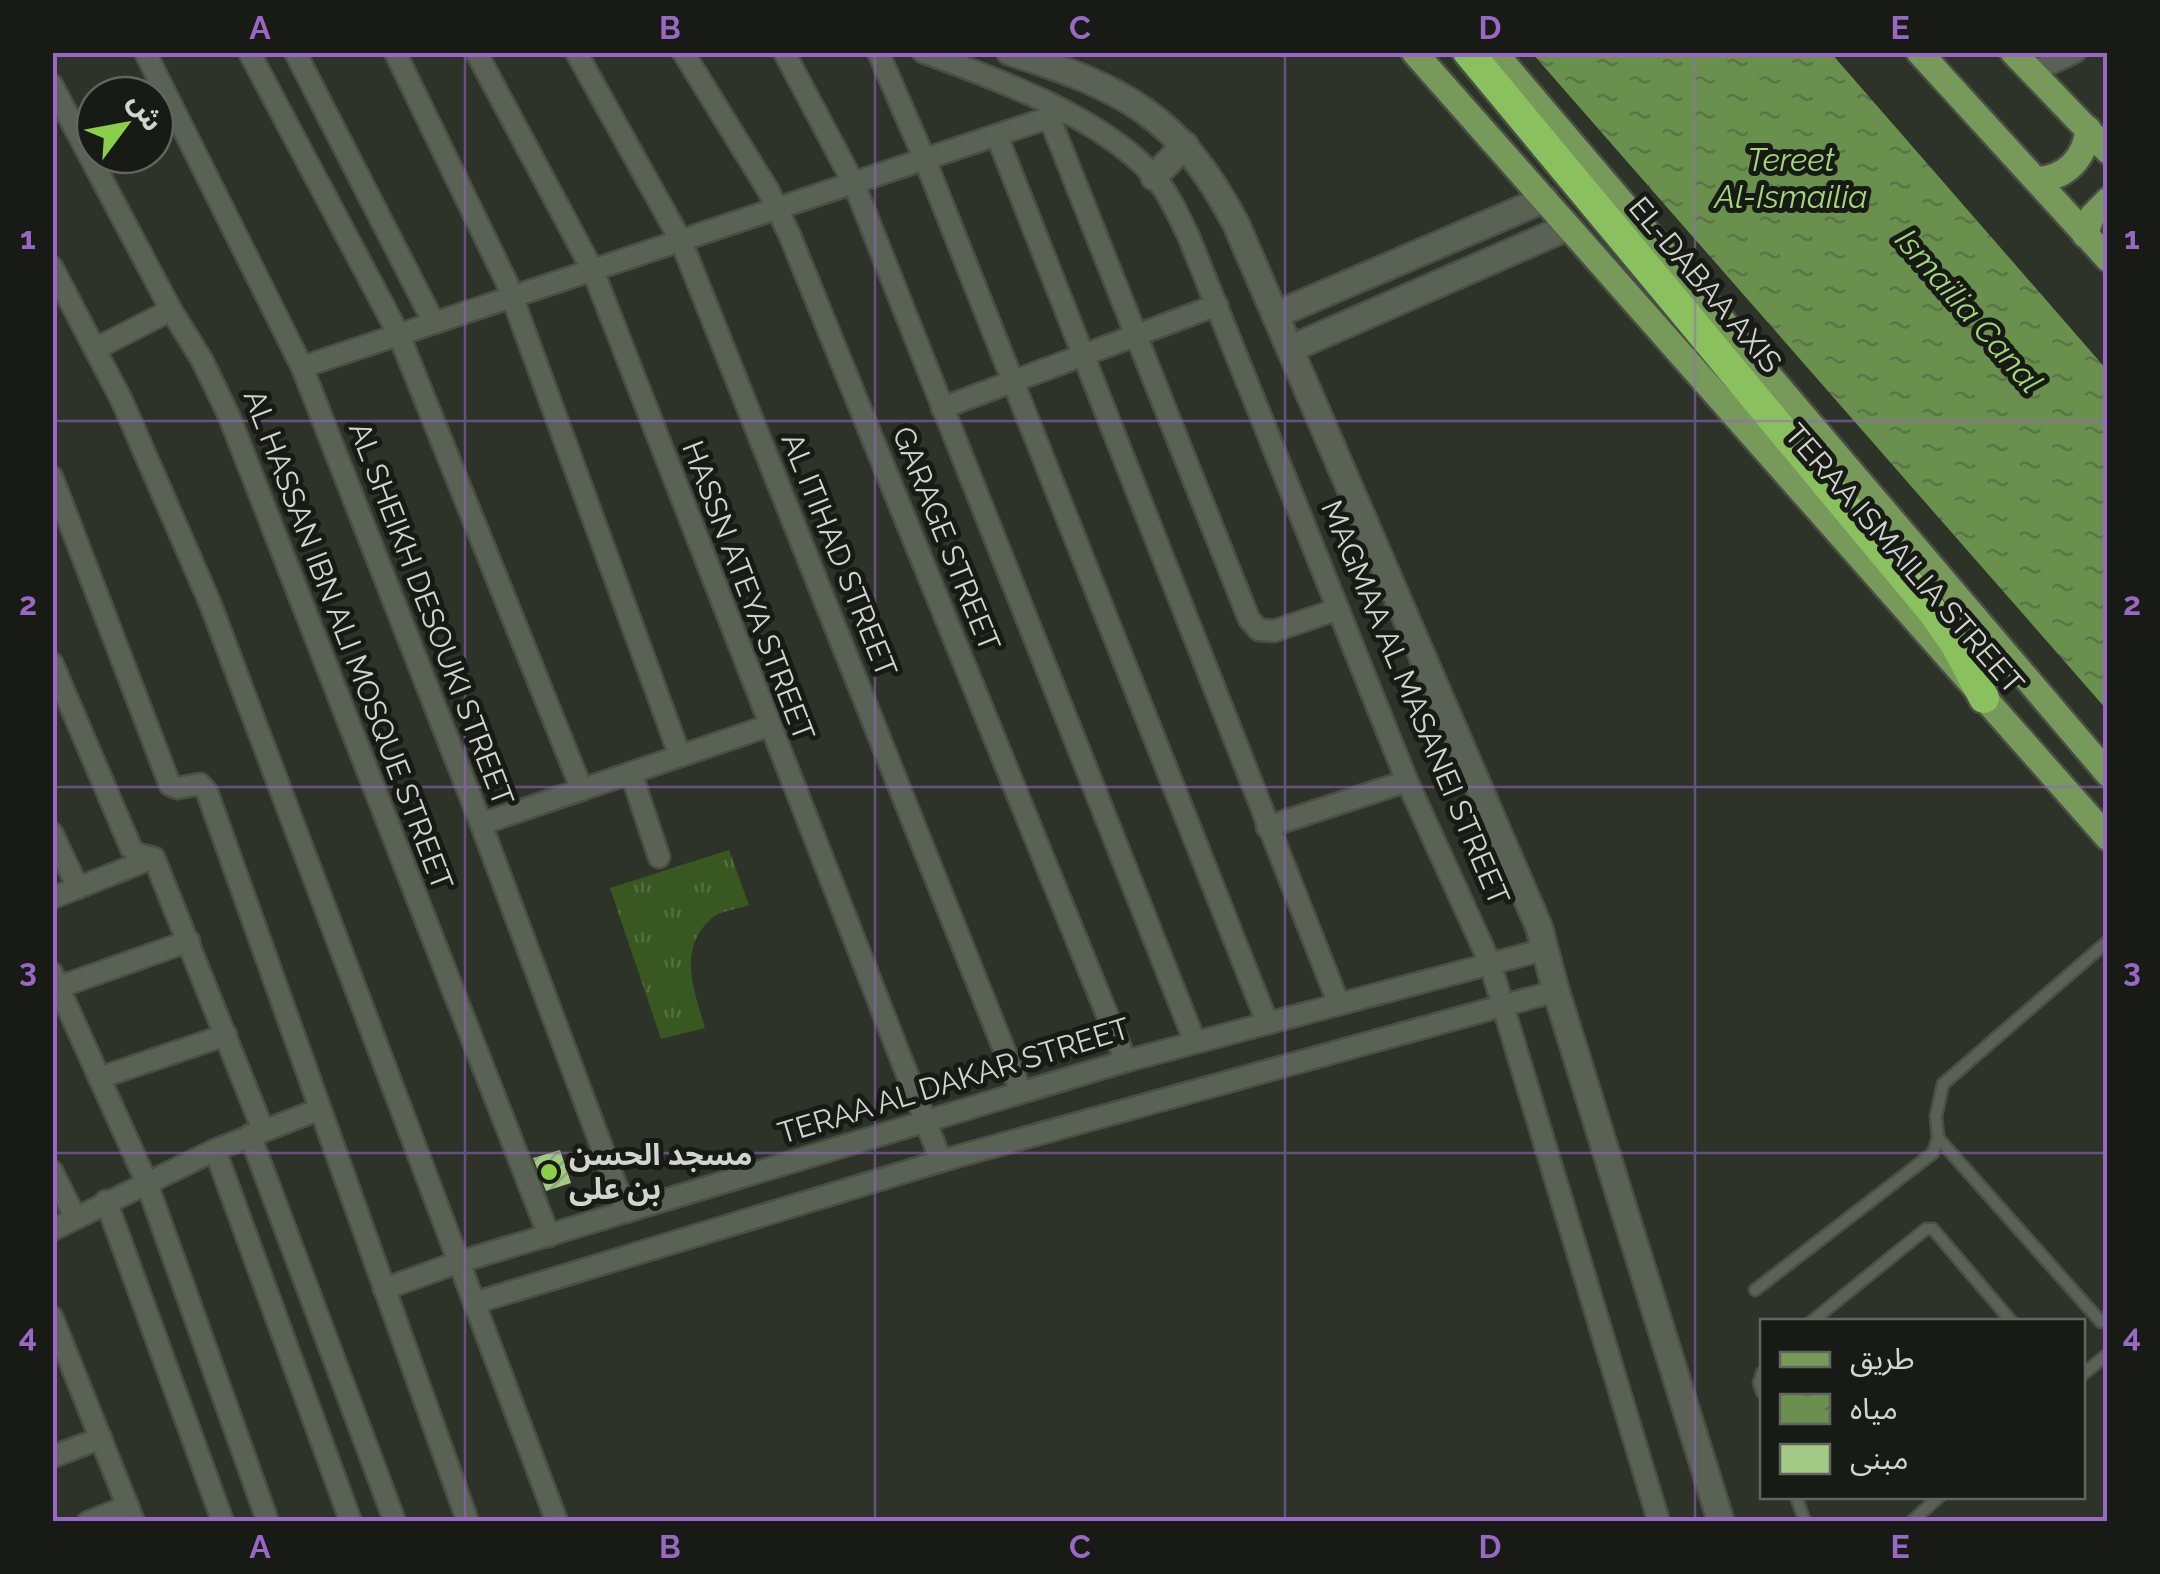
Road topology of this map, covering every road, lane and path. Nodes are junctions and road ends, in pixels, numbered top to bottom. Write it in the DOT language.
graph roads {
  1 [pos="144,52"];
  2 [pos="249,52"];
  3 [pos="294,52"];
  4 [pos="395,52"];
  5 [pos="476,52"];
  6 [pos="576,52"];
  7 [pos="683,52"];
  8 [pos="784,52"];
  9 [pos="878,52"];
  10 [pos="923,52"];
  11 [pos="1010,52"];
  12 [pos="1414,52"];
  13 [pos="1468,52"];
  14 [pos="1494,52"];
  15 [pos="1919,52"];
  16 [pos="2012,52"];
  17 [pos="2076,52"];
  18 [pos="2033,72"];
  19 [pos="55,97"];
  20 [pos="1057,116"];
  21 [pos="2088,129"];
  22 [pos="997,136"];
  23 [pos="1185,145"];
  24 [pos="2108,150"];
  25 [pos="925,160"];
  26 [pos="1154,176"];
  27 [pos="2036,180"];
  28 [pos="854,184"];
  29 [pos="1545,199"];
  30 [pos="2108,200"];
  31 [pos="778,209"];
  32 [pos="1568,227"];
  33 [pos="2086,235"];
  34 [pos="680,241"];
  35 [pos="2108,259"];
  36 [pos="52,267"];
  37 [pos="593,270"];
  38 [pos="512,297"];
  39 [pos="1218,306"];
  40 [pos="172,310"];
  41 [pos="1275,314"];
  42 [pos="434,323"];
  43 [pos="399,334"];
  44 [pos="1136,336"];
  45 [pos="96,349"];
  46 [pos="1290,349"];
  47 [pos="1082,356"];
  48 [pos="302,367"];
  49 [pos="1012,382"];
  50 [pos="942,408"];
  51 [pos="52,477"];
  52 [pos="1338,609"];
  53 [pos="52,663"];
  54 [pos="1984,698"];
  55 [pos="768,726"];
  56 [pos="680,756"];
  57 [pos="631,772"];
  58 [pos="2108,774"];
  59 [pos="1407,782"];
  60 [pos="582,790"];
  61 [pos="481,824"];
  62 [pos="1266,827"];
  63 [pos="52,833"];
  64 [pos="2108,838"];
  65 [pos="150,856"];
  66 [pos="659,857"];
  67 [pos="78,888"];
  68 [pos="52,898"];
  69 [pos="189,941"];
  70 [pos="2108,941"];
  71 [pos="1546,948"];
  72 [pos="1490,963"];
  73 [pos="56,980"];
  74 [pos="1556,991"];
  75 [pos="1338,1002"];
  76 [pos="1505,1005"];
  77 [pos="1267,1022"];
  78 [pos="226,1035"];
  79 [pos="1195,1042"];
  80 [pos="1126,1061"];
  81 [pos="99,1078"];
  82 [pos="1021,1092"];
  83 [pos="320,1110"];
  84 [pos="926,1120"];
  85 [pos="257,1133"];
  86 [pos="1938,1138"];
  87 [pos="215,1150"];
  88 [pos="940,1162"];
  89 [pos="52,1171"];
  90 [pos="146,1181"];
  91 [pos="106,1201"];
  92 [pos="626,1212"];
  93 [pos="75,1217"];
  94 [pos="52,1230"];
  95 [pos="549,1236"];
  96 [pos="459,1262"];
  97 [pos="384,1288"];
  98 [pos="1755,1290"];
  99 [pos="474,1303"];
  100 [pos="2108,1316"];
  101 [pos="52,1317"];
  102 [pos="1815,1319"];
  103 [pos="2009,1319"];
  104 [pos="2108,1354"];
  105 [pos="61,1360"];
  106 [pos="2085,1373"];
  107 [pos="101,1438"];
  108 [pos="52,1457"];
  109 [pos="1937,1499"];
  110 [pos="131,1514"];
  111 [pos="88,1522"];
  112 [pos="223,1522"];
  113 [pos="268,1522"];
  114 [pos="352,1522"];
  115 [pos="395,1522"];
  116 [pos="468,1522"];
  117 [pos="557,1522"];
  118 [pos="1660,1522"];
  119 [pos="1721,1522"];
  120 [pos="1911,1522"];
  1 -- 48 [label="street, AL SHEIKH DESOUKI STREET"];
  2 -- 43 [label="street"];
  3 -- 42 [label="street"];
  4 -- 38 [label="street"];
  5 -- 37 [label="street, HASSN ATEYA STREET"];
  6 -- 34 [label="street, AL ITIHAD STREET"];
  7 -- 31 [label="street, GARAGE STREET"];
  8 -- 28 [label="street"];
  9 -- 25 [label="street"];
  10 -- 20 [label="street, MAGMAA AL MASANEI STREET"];
  11 -- 23 [label="street, MAGMAA AL MASANEI STREET"];
  12 -- 29 [label="main road, TERAA ISMAILIA STREET"];
  13 -- 54 [label="highway, EL-DABAA AXIS"];
  14 -- 58 [label="main road, TERAA ISMAILIA STREET"];
  15 -- 27 [label="main road"];
  16 -- 18 [label="main road"];
  17 -- 18 [label="street"];
  18 -- 21 [label="main road"];
  19 -- 40 [label="street, AL HASSAN IBN ALI MOSQUE STREET"];
  20 -- 22 [label="street"];
  20 -- 26 [label="street, MAGMAA AL MASANEI STREET"];
  20 -- 44 [label="street"];
  21 -- 24 [label="main road"];
  21 -- 27 [label="main road"];
  22 -- 25 [label="street"];
  22 -- 47 [label="street"];
  23 -- 26 [label="street"];
  23 -- 41 [label="street, MAGMAA AL MASANEI STREET"];
  25 -- 28 [label="street"];
  25 -- 49 [label="street"];
  26 -- 39 [label="street, MAGMAA AL MASANEI STREET"];
  27 -- 33 [label="main road"];
  28 -- 31 [label="street"];
  28 -- 50 [label="street"];
  29 -- 32 [label="main road, TERAA ISMAILIA STREET"];
  29 -- 41 [label="street"];
  30 -- 33 [label="main road"];
  31 -- 34 [label="street"];
  31 -- 80 [label="street, GARAGE STREET"];
  32 -- 46 [label="street"];
  32 -- 54 [label="main road, TERAA ISMAILIA STREET"];
  33 -- 35 [label="main road"];
  34 -- 37 [label="street"];
  34 -- 82 [label="street, AL ITIHAD STREET"];
  36 -- 45 [label="street"];
  37 -- 38 [label="street"];
  37 -- 55 [label="street, HASSN ATEYA STREET"];
  38 -- 42 [label="street"];
  38 -- 56 [label="street"];
  39 -- 44 [label="street"];
  39 -- 52 [label="street, MAGMAA AL MASANEI STREET"];
  40 -- 45 [label="street"];
  40 -- 95 [label="street, AL HASSAN IBN ALI MOSQUE STREET"];
  41 -- 46 [label="street, MAGMAA AL MASANEI STREET"];
  42 -- 43 [label="street"];
  43 -- 48 [label="street"];
  43 -- 60 [label="street"];
  44 -- 47 [label="street"];
  44 -- 52 [label="street"];
  45 -- 96 [label="street"];
  46 -- 71 [label="street, MAGMAA AL MASANEI STREET"];
  47 -- 49 [label="street"];
  47 -- 62 [label="street"];
  48 -- 61 [label="street, AL SHEIKH DESOUKI STREET"];
  49 -- 50 [label="street"];
  49 -- 77 [label="street"];
  50 -- 79 [label="street"];
  51 -- 83 [label="street"];
  52 -- 59 [label="street, MAGMAA AL MASANEI STREET"];
  53 -- 65 [label="street"];
  54 -- 64 [label="main road, TERAA ISMAILIA STREET"];
  55 -- 56 [label="street"];
  55 -- 84 [label="street, HASSN ATEYA STREET"];
  56 -- 57 [label="street"];
  57 -- 60 [label="street"];
  57 -- 66 [label="street"];
  59 -- 62 [label="street"];
  59 -- 72 [label="street, MAGMAA AL MASANEI STREET"];
  60 -- 61 [label="street"];
  61 -- 92 [label="street, AL SHEIKH DESOUKI STREET"];
  62 -- 75 [label="street"];
  63 -- 67 [label="street"];
  65 -- 67 [label="street"];
  65 -- 69 [label="street"];
  67 -- 68 [label="street"];
  69 -- 73 [label="street"];
  69 -- 78 [label="street"];
  70 -- 86 [label="lane"];
  71 -- 72 [label="street, TERAA AL DAKAR STREET"];
  71 -- 74 [label="street, MAGMAA AL MASANEI STREET"];
  72 -- 75 [label="street, TERAA AL DAKAR STREET"];
  72 -- 76 [label="street, MAGMAA AL MASANEI STREET"];
  73 -- 81 [label="street"];
  74 -- 76 [label="street"];
  74 -- 119 [label="street, MAGMAA AL MASANEI STREET"];
  75 -- 77 [label="street, TERAA AL DAKAR STREET"];
  76 -- 88 [label="street"];
  76 -- 118 [label="street, MAGMAA AL MASANEI STREET"];
  77 -- 79 [label="street, TERAA AL DAKAR STREET"];
  78 -- 81 [label="street"];
  78 -- 85 [label="street"];
  79 -- 80 [label="street, TERAA AL DAKAR STREET"];
  80 -- 82 [label="street, TERAA AL DAKAR STREET"];
  81 -- 90 [label="street"];
  82 -- 84 [label="street, TERAA AL DAKAR STREET"];
  83 -- 85 [label="street"];
  83 -- 97 [label="street"];
  84 -- 88 [label="street, HASSN ATEYA STREET"];
  84 -- 92 [label="street, TERAA AL DAKAR STREET"];
  85 -- 87 [label="street"];
  85 -- 115 [label="street"];
  86 -- 98 [label="lane"];
  86 -- 100 [label="lane"];
  87 -- 90 [label="street"];
  87 -- 114 [label="street"];
  88 -- 99 [label="street"];
  89 -- 93 [label="street"];
  90 -- 91 [label="street"];
  90 -- 113 [label="street"];
  91 -- 93 [label="street"];
  91 -- 112 [label="street"];
  92 -- 95 [label="street, TERAA AL DAKAR STREET"];
  93 -- 94 [label="street"];
  95 -- 96 [label="street, TERAA AL DAKAR STREET"];
  96 -- 97 [label="street, TERAA AL DAKAR STREET"];
  96 -- 99 [label="street"];
  97 -- 116 [label="street"];
  99 -- 117 [label="street"];
  101 -- 105 [label="street"];
  102 -- 103 [label="lane"];
  104 -- 106 [label="lane"];
  105 -- 107 [label="street"];
  107 -- 108 [label="street"];
  107 -- 110 [label="street"];
  109 -- 120 [label="lane"];
  110 -- 111 [label="street"];
}
